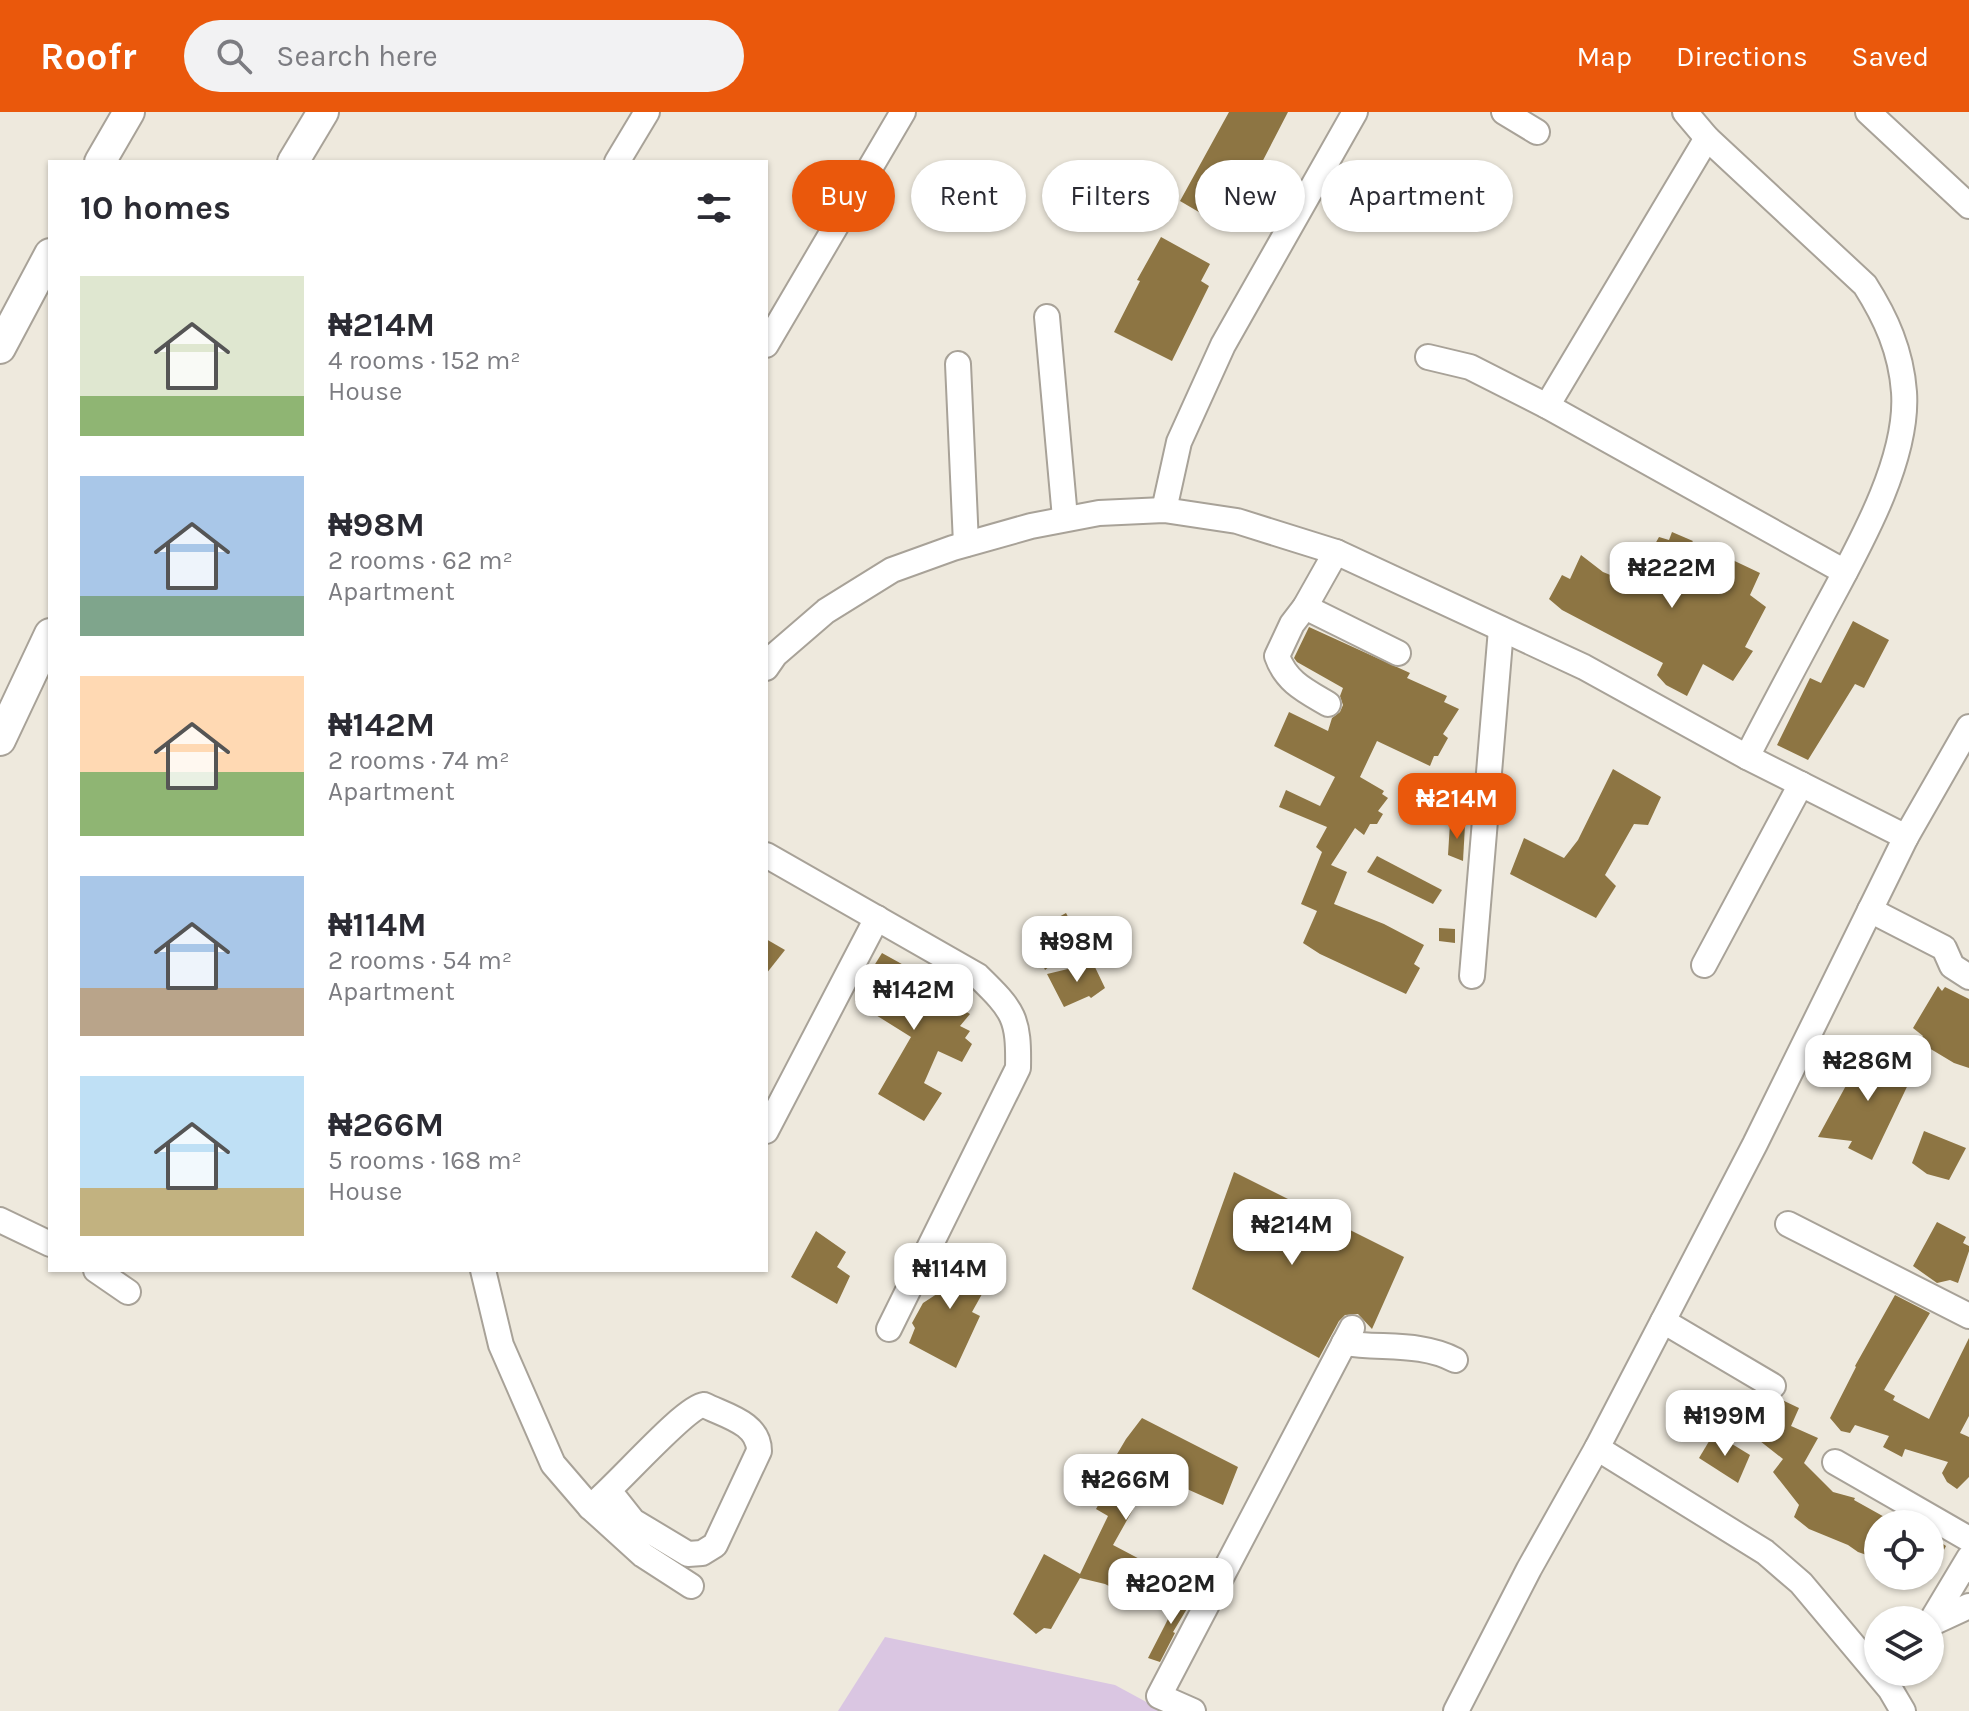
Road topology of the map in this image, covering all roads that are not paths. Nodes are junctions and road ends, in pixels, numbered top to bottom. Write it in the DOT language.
graph roads {
  1 [pos="129,112"];
  2 [pos="323,112"];
  3 [pos="647,112"];
  4 [pos="903,112"];
  5 [pos="1355,112"];
  6 [pos="1504,112"];
  7 [pos="1685,112"];
  8 [pos="1868,112"];
  9 [pos="1537,132"];
  10 [pos="1707,138"];
  11 [pos="101,160"];
  12 [pos="294,160"];
  13 [pos="618,160"];
  14 [pos="1969,206"];
  15 [pos="48,258"];
  16 [pos="1047,317"];
  17 [pos="768,342"];
  18 [pos="0,348"];
  19 [pos="1428,357"];
  20 [pos="958,364"];
  21 [pos="1547,406"];
  22 [pos="1164,510"];
  23 [pos="1065,518"];
  24 [pos="966,544"];
  25 [pos="1336,552"];
  26 [pos="1845,572"];
  27 [pos="1305,607"];
  28 [pos="1501,629"];
  29 [pos="48,638"];
  30 [pos="1398,653"];
  31 [pos="769,658"];
  32 [pos="1328,704"];
  33 [pos="1969,727"];
  34 [pos="0,740"];
  35 [pos="1747,757"];
  36 [pos="1961,760"];
  37 [pos="1801,784"];
  38 [pos="1906,837"];
  39 [pos="768,856"];
  40 [pos="1870,910"];
  41 [pos="877,918"];
  42 [pos="1704,965"];
  43 [pos="1472,976"];
  44 [pos="1969,977"];
  45 [pos="768,1127"];
  46 [pos="0,1220"];
  47 [pos="1788,1224"];
  48 [pos="48,1243"];
  49 [pos="99,1272"];
  50 [pos="483,1272"];
  51 [pos="128,1292"];
  52 [pos="1969,1316"];
  53 [pos="1663,1321"];
  54 [pos="889,1329"];
  55 [pos="1455,1360"];
  56 [pos="1773,1386"];
  57 [pos="1597,1448"];
  58 [pos="1835,1462"];
  59 [pos="610,1492"];
  60 [pos="590,1507"];
  61 [pos="1969,1539"];
  62 [pos="1969,1558"];
  63 [pos="691,1586"];
  64 [pos="1941,1606"];
  65 [pos="1969,1606"];
  66 [pos="1944,1618"];
  67 [pos="1864,1647"];
  68 [pos="1897,1686"];
  69 [pos="1193,1711"];
  70 [pos="1456,1711"];
  71 [pos="1903,1711"];
  1 -- 11 [label="main road"];
  2 -- 12 [label="main road"];
  3 -- 13 [label="street"];
  4 -- 17 [label="street"];
  5 -- 22 [label="street"];
  6 -- 9 [label="street"];
  7 -- 10 [label="street"];
  8 -- 14 [label="street"];
  10 -- 21 [label="street"];
  10 -- 26 [label="street"];
  15 -- 18 [label="main road"];
  16 -- 23 [label="street"];
  19 -- 21 [label="street"];
  20 -- 24 [label="street"];
  21 -- 26 [label="street"];
  22 -- 23 [label="street"];
  22 -- 25 [label="street"];
  23 -- 24 [label="street"];
  24 -- 31 [label="street"];
  25 -- 27 [label="street"];
  25 -- 28 [label="street"];
  26 -- 35 [label="street"];
  27 -- 30 [label="street"];
  27 -- 32 [label="street"];
  28 -- 35 [label="street"];
  28 -- 43 [label="street"];
  29 -- 34 [label="main road"];
  33 -- 36 [label="street"];
  35 -- 37 [label="street"];
  36 -- 38 [label="street"];
  37 -- 38 [label="street"];
  37 -- 42 [label="street"];
  38 -- 40 [label="street"];
  39 -- 41 [label="street"];
  40 -- 44 [label="street"];
  40 -- 53 [label="street"];
  41 -- 45 [label="street"];
  41 -- 54 [label="street"];
  46 -- 48 [label="street"];
  47 -- 52 [label="street"];
  49 -- 51 [label="street"];
  50 -- 60 [label="street"];
  53 -- 56 [label="street"];
  53 -- 57 [label="street"];
  55 -- 69 [label="street"];
  57 -- 67 [label="street"];
  57 -- 70 [label="street"];
  58 -- 61 [label="street"];
  59 -- 59 [label="street"];
  59 -- 60 [label="street"];
  60 -- 63 [label="street"];
  62 -- 64 [label="street"];
  65 -- 66 [label="street"];
  68 -- 71 [label="street"];
}
